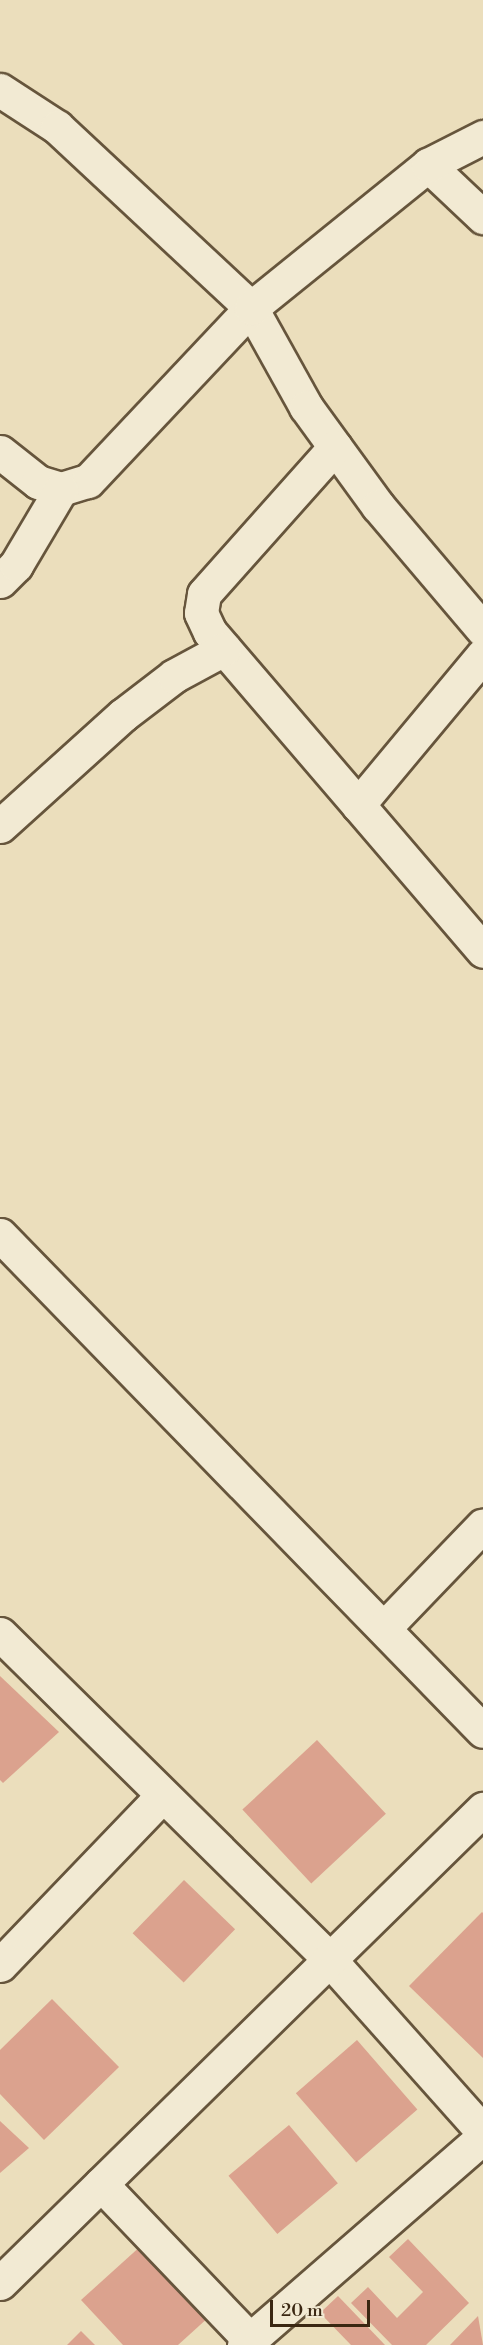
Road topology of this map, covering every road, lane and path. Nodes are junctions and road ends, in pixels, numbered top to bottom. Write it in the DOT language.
graph roads {
  1 [pos="0,90"];
  2 [pos="483,137"];
  3 [pos="428,165"];
  4 [pos="483,217"];
  5 [pos="251,308"];
  6 [pos="335,447"];
  7 [pos="0,452"];
  8 [pos="61,489"];
  9 [pos="0,581"];
  10 [pos="483,630"];
  11 [pos="224,649"];
  12 [pos="483,655"];
  13 [pos="358,805"];
  14 [pos="0,826"];
  15 [pos="483,951"];
  16 [pos="0,1235"];
  17 [pos="483,1525"];
  18 [pos="386,1627"];
  19 [pos="0,1635"];
  20 [pos="483,1731"];
  21 [pos="162,1796"];
  22 [pos="483,1809"];
  23 [pos="329,1959"];
  24 [pos="0,1965"];
  25 [pos="483,2132"];
  26 [pos="483,2137"];
  27 [pos="101,2184"];
  28 [pos="0,2283"];
  29 [pos="247,2342"];
  1 -- 5 [label="street"];
  2 -- 3 [label="street"];
  3 -- 4 [label="street"];
  3 -- 5 [label="street"];
  5 -- 6 [label="street"];
  5 -- 8 [label="street"];
  6 -- 10 [label="street"];
  6 -- 11 [label="street"];
  7 -- 8 [label="street"];
  8 -- 9 [label="street"];
  11 -- 13 [label="street"];
  11 -- 14 [label="street"];
  12 -- 13 [label="street"];
  13 -- 15 [label="street"];
  16 -- 18 [label="street"];
  17 -- 18 [label="street"];
  18 -- 20 [label="street"];
  19 -- 21 [label="street"];
  21 -- 23 [label="street"];
  21 -- 24 [label="street"];
  22 -- 23 [label="street"];
  23 -- 25 [label="street"];
  23 -- 27 [label="street"];
  26 -- 29 [label="street"];
  27 -- 28 [label="street"];
  27 -- 29 [label="street"];
}
